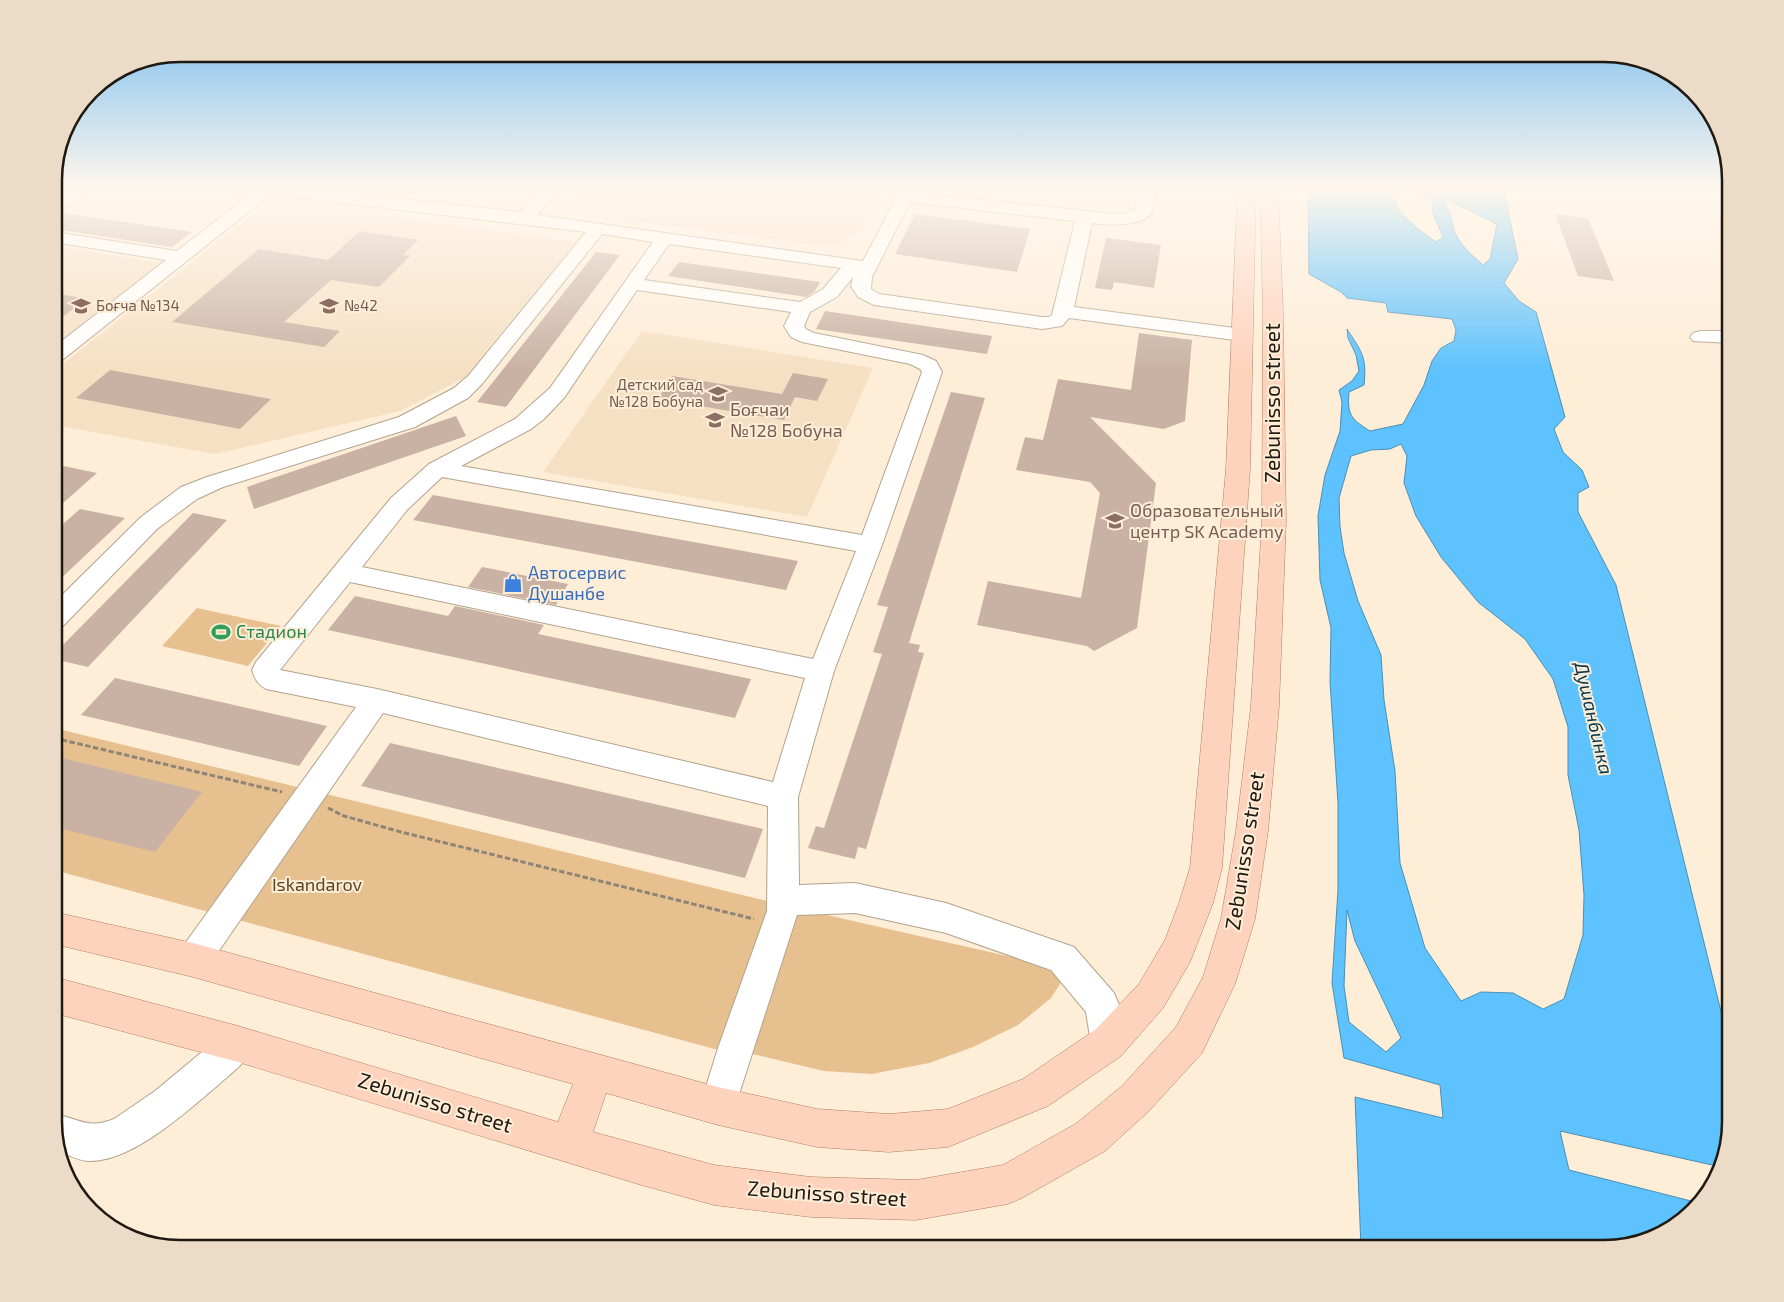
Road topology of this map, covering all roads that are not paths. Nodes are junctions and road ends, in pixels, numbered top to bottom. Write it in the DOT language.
graph roads {
  1 [pos="122,248"];
  2 [pos="193,248"];
  3 [pos="582,248"];
  4 [pos="657,248"];
  5 [pos="732,248"];
  6 [pos="872,248"];
  7 [pos="1078,248"];
  8 [pos="1245,248"];
  9 [pos="1271,248"];
  10 [pos="181,257"];
  11 [pos="860,266"];
  12 [pos="632,284"];
  13 [pos="802,308"];
  14 [pos="1063,311"];
  15 [pos="1242,335"];
  16 [pos="1700,337"];
  17 [pos="1722,337"];
  18 [pos="63,350"];
  19 [pos="437,469"];
  20 [pos="870,545"];
  21 [pos="344,572"];
  22 [pos="63,610"];
  23 [pos="820,672"];
  24 [pos="377,700"];
  25 [pos="782,797"];
  26 [pos="781,913"];
  27 [pos="63,930"];
  28 [pos="193,960"];
  29 [pos="63,998"];
  30 [pos="1108,1043"];
  31 [pos="238,1044"];
  32 [pos="596,1071"];
  33 [pos="718,1106"];
  34 [pos="64,1135"];
  35 [pos="569,1144"];
  1 -- 10 [label="street"];
  2 -- 10 [label="street"];
  3 -- 22 [label="street"];
  4 -- 12 [label="street"];
  5 -- 11 [label="street"];
  6 -- 11 [label="street"];
  7 -- 14 [label="street"];
  8 -- 15 [label="main road"];
  9 -- 35 [label="main road, Zebunisso street"];
  10 -- 18 [label="street"];
  11 -- 13 [label="street"];
  11 -- 14 [label="street"];
  12 -- 13 [label="street"];
  12 -- 19 [label="street"];
  13 -- 20 [label="street"];
  14 -- 15 [label="street"];
  15 -- 30 [label="main road"];
  16 -- 17 [label="street"];
  19 -- 20 [label="street"];
  19 -- 21 [label="street"];
  20 -- 23 [label="street"];
  21 -- 23 [label="street"];
  21 -- 24 [label="street"];
  23 -- 25 [label="street"];
  24 -- 25 [label="street"];
  24 -- 28 [label="street"];
  25 -- 26 [label="street"];
  26 -- 30 [label="street"];
  26 -- 33 [label="street"];
  27 -- 28 [label="main road"];
  28 -- 32 [label="main road"];
  29 -- 31 [label="main road, Zebunisso street"];
  30 -- 33 [label="main road"];
  31 -- 34 [label="street"];
  31 -- 35 [label="main road, Zebunisso street"];
  32 -- 33 [label="main road"];
  32 -- 35 [label="main road"];
}
